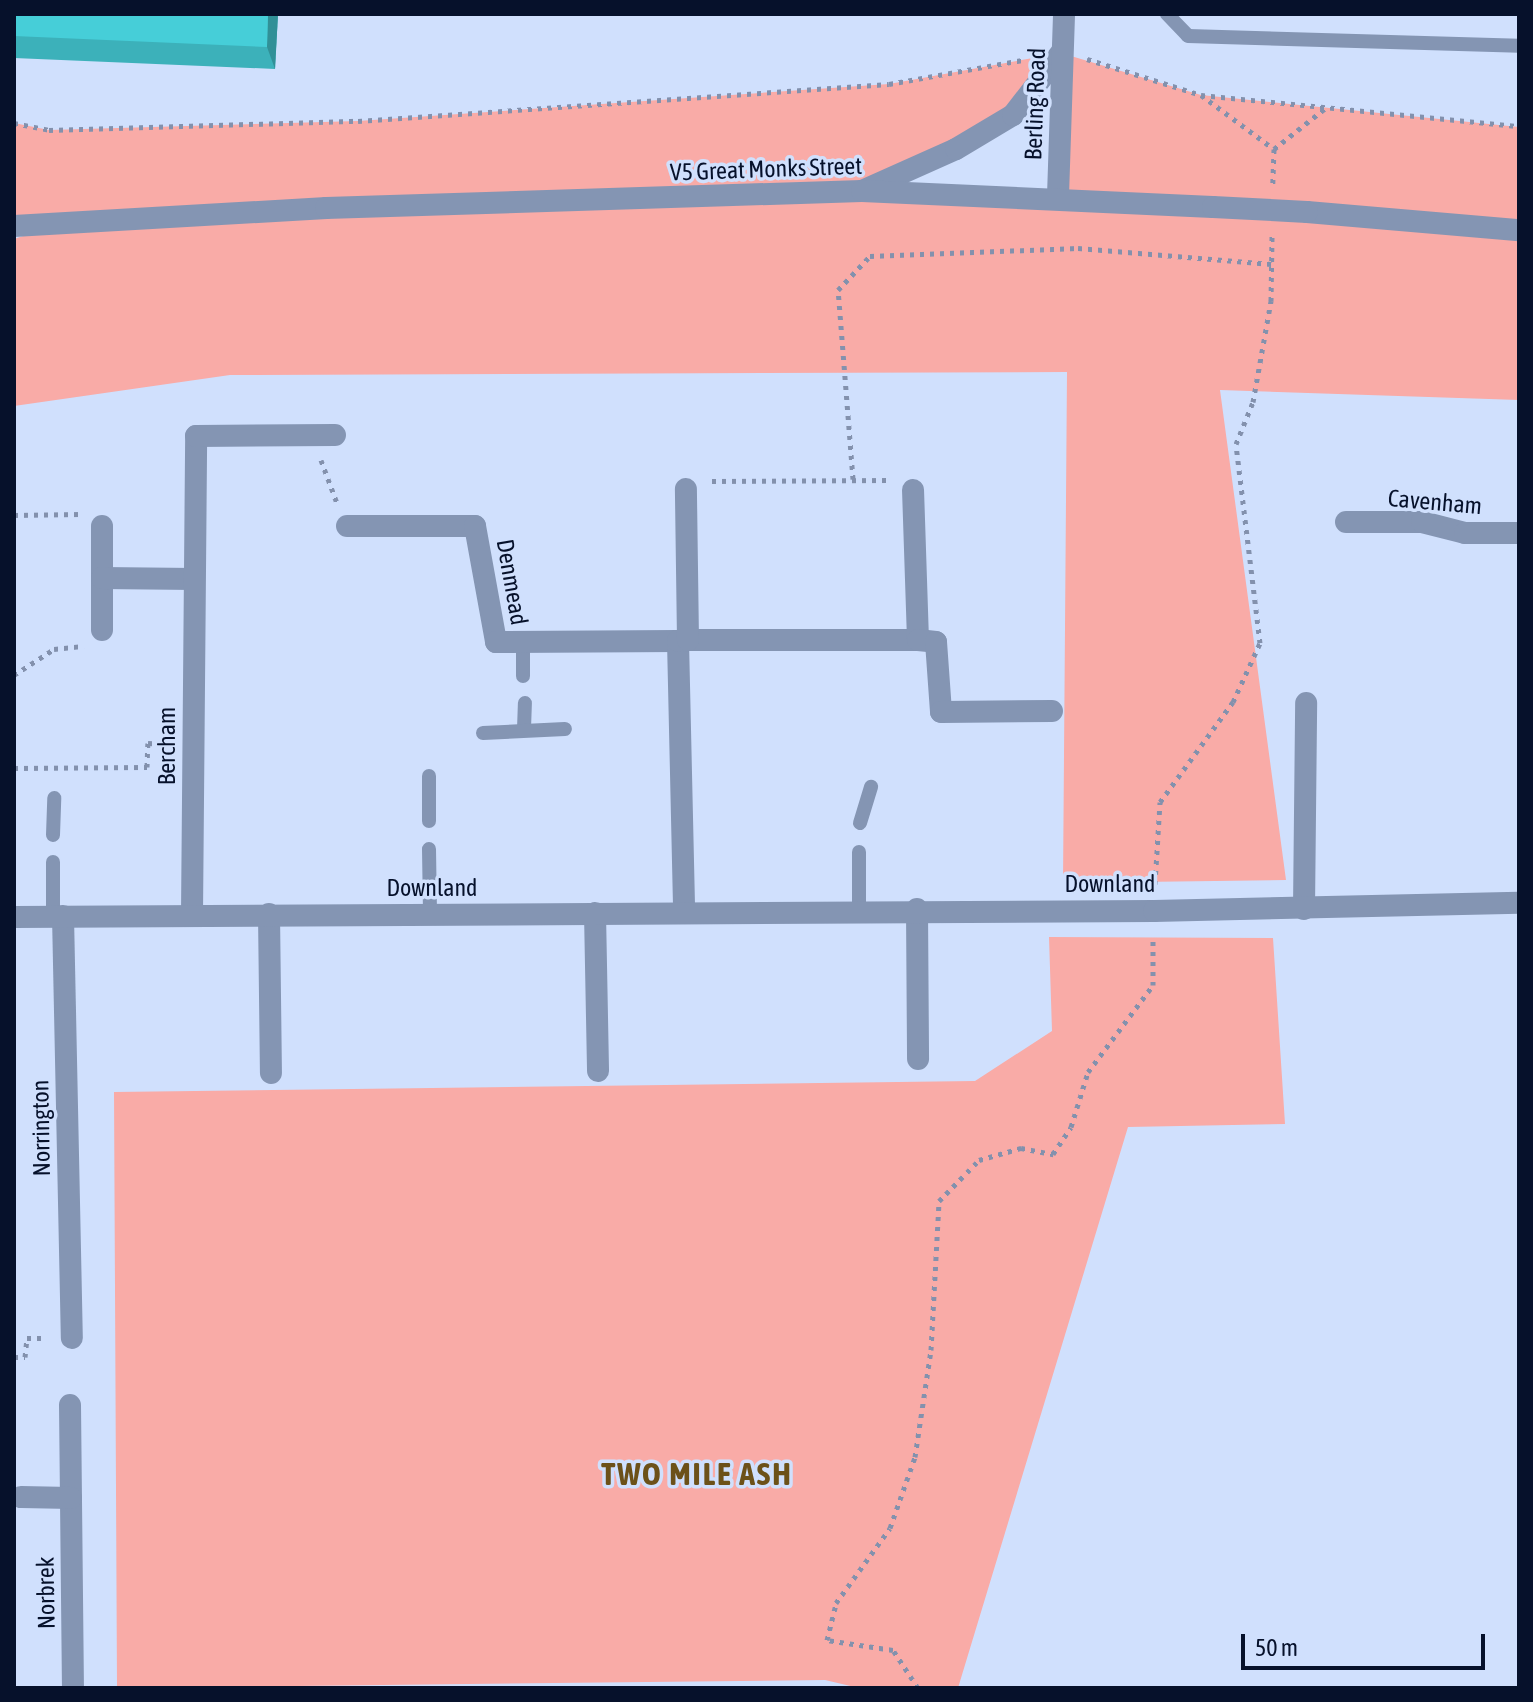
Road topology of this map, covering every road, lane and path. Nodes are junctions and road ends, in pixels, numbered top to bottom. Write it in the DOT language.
graph roads {
  1 [pos="1064,14"];
  2 [pos="1167,14"];
  3 [pos="1519,46"];
  4 [pos="1061,53"];
  5 [pos="1328,106"];
  6 [pos="14,123"];
  7 [pos="1519,126"];
  8 [pos="1274,149"];
  9 [pos="862,191"];
  10 [pos="1058,196"];
  11 [pos="14,226"];
  12 [pos="1519,230"];
  13 [pos="1272,264"];
  14 [pos="311,435"];
  15 [pos="335,435"];
  16 [pos="853,479"];
  17 [pos="686,489"];
  18 [pos="913,490"];
  19 [pos="14,515"];
  20 [pos="1346,522"];
  21 [pos="102,526"];
  22 [pos="347,526"];
  23 [pos="1519,533"];
  24 [pos="102,578"];
  25 [pos="194,579"];
  26 [pos="102,630"];
  27 [pos="683,640"];
  28 [pos="918,640"];
  29 [pos="523,642"];
  30 [pos="14,675"];
  31 [pos="523,676"];
  32 [pos="525,703"];
  33 [pos="1306,703"];
  34 [pos="1052,711"];
  35 [pos="524,729"];
  36 [pos="565,729"];
  37 [pos="483,733"];
  38 [pos="193,744"];
  39 [pos="14,768"];
  40 [pos="429,776"];
  41 [pos="871,787"];
  42 [pos="54,798"];
  43 [pos="429,821"];
  44 [pos="860,823"];
  45 [pos="53,835"];
  46 [pos="429,849"];
  47 [pos="859,852"];
  48 [pos="53,862"];
  49 [pos="1519,903"];
  50 [pos="917,909"];
  51 [pos="1304,909"];
  52 [pos="859,910"];
  53 [pos="595,913"];
  54 [pos="684,913"];
  55 [pos="192,914"];
  56 [pos="269,914"];
  57 [pos="430,914"];
  58 [pos="14,917"];
  59 [pos="58,917"];
  60 [pos="918,1059"];
  61 [pos="598,1071"];
  62 [pos="271,1073"];
  63 [pos="72,1338"];
  64 [pos="14,1357"];
  65 [pos="70,1405"];
  66 [pos="21,1497"];
  67 [pos="71,1498"];
  68 [pos="73,1688"];
  1 -- 4 [label="street, Berling Road"];
  2 -- 3 [label="lane"];
  4 -- 5 [label="path"];
  4 -- 6 [label="path"];
  4 -- 9 [label="street"];
  4 -- 10 [label="street, Berling Road"];
  5 -- 7 [label="path"];
  5 -- 8 [label="path"];
  9 -- 10 [label="street, V5 Great Monks Street"];
  9 -- 11 [label="street, V5 Great Monks Street"];
  10 -- 12 [label="street, V5 Great Monks Street, bridge"];
  13 -- 16 [label="path"];
  14 -- 15 [label="street, Bercham"];
  14 -- 22 [label="path"];
  14 -- 25 [label="street, Bercham"];
  16 -- 17 [label="path"];
  16 -- 18 [label="path"];
  17 -- 27 [label="street"];
  18 -- 28 [label="street"];
  19 -- 21 [label="path"];
  20 -- 23 [label="street, Cavenham"];
  21 -- 24 [label="street"];
  22 -- 29 [label="street, Denmead"];
  24 -- 25 [label="street"];
  24 -- 26 [label="street"];
  25 -- 38 [label="street, Bercham"];
  26 -- 30 [label="path"];
  27 -- 28 [label="street, Denmead"];
  27 -- 29 [label="street, Denmead"];
  27 -- 54 [label="street"];
  28 -- 34 [label="street"];
  29 -- 31 [label="lane"];
  32 -- 35 [label="lane"];
  33 -- 51 [label="street"];
  35 -- 36 [label="lane"];
  35 -- 37 [label="lane"];
  38 -- 39 [label="path"];
  38 -- 55 [label="street, Bercham"];
  40 -- 43 [label="lane"];
  41 -- 44 [label="lane"];
  42 -- 45 [label="lane"];
  46 -- 57 [label="lane"];
  47 -- 52 [label="lane"];
  48 -- 59 [label="lane"];
  49 -- 51 [label="street, Downland"];
  50 -- 51 [label="street, Downland"];
  50 -- 52 [label="street, Downland"];
  50 -- 60 [label="street"];
  52 -- 54 [label="street, Downland"];
  53 -- 54 [label="street, Downland"];
  53 -- 57 [label="street, Downland"];
  53 -- 61 [label="street"];
  55 -- 56 [label="street, Downland"];
  55 -- 59 [label="street, Downland"];
  56 -- 57 [label="street, Downland"];
  56 -- 62 [label="street"];
  58 -- 59 [label="street, Downland"];
  59 -- 63 [label="street, Norrington"];
  63 -- 64 [label="path"];
  65 -- 67 [label="street, Norbrek"];
  66 -- 67 [label="street"];
  67 -- 68 [label="street, Norbrek"];
}
